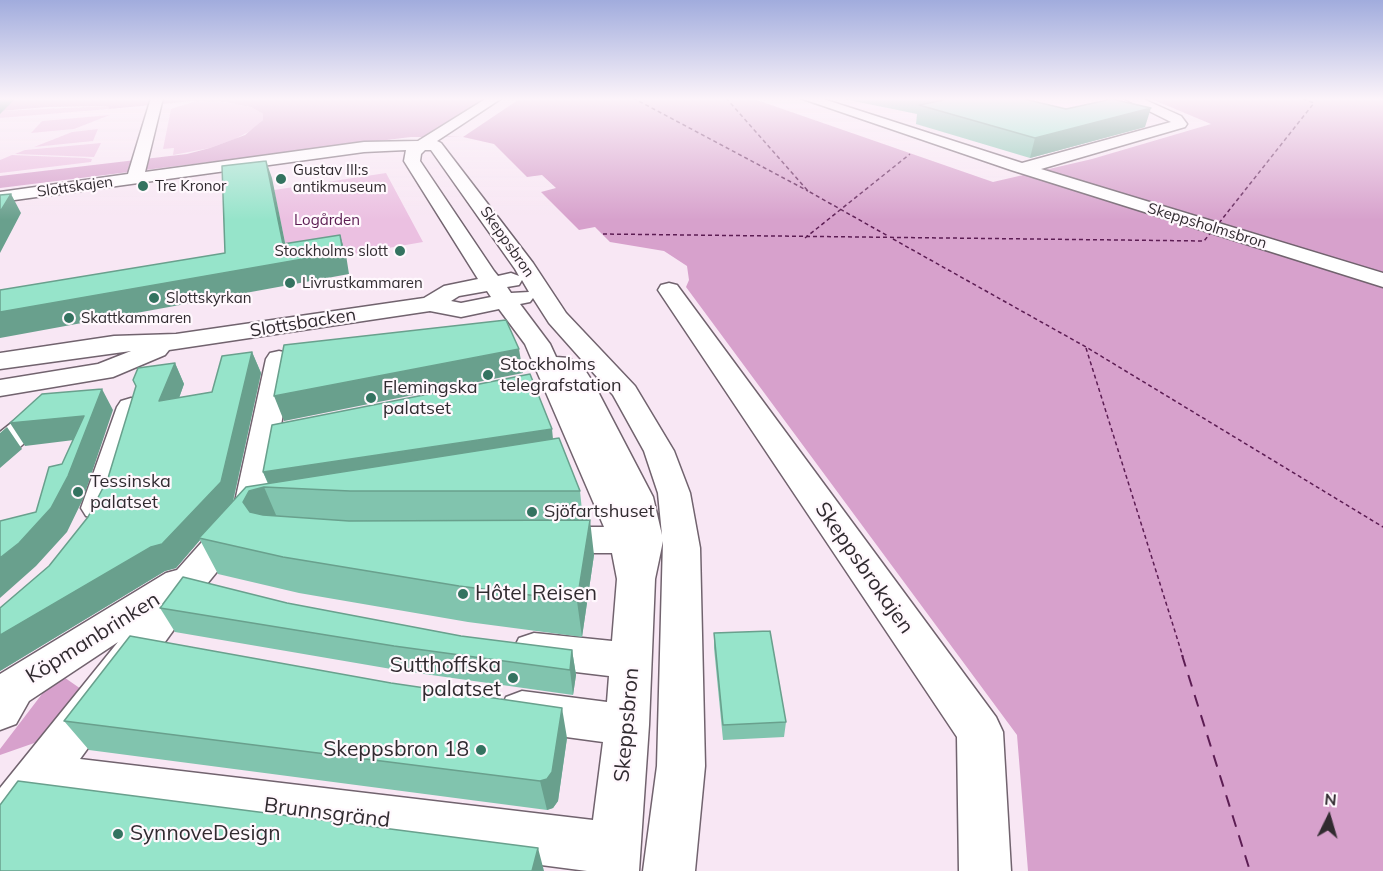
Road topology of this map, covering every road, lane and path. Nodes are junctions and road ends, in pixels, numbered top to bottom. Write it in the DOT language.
graph roads {
  1 [pos="146,139"];
  2 [pos="438,139"];
  3 [pos="439,139"];
  4 [pos="929,139"];
  5 [pos="1131,139"];
  6 [pos="433,142"];
  7 [pos="138,170"];
  8 [pos="1025,170"];
  9 [pos="0,197"];
  10 [pos="1383,280"];
  11 [pos="536,284"];
  12 [pos="669,290"];
  13 [pos="498,292"];
  14 [pos="176,342"];
  15 [pos="537,344"];
  16 [pos="279,359"];
  17 [pos="0,361"];
  18 [pos="0,388"];
  19 [pos="131,406"];
  20 [pos="39,415"];
  21 [pos="0,448"];
  22 [pos="285,504"];
  23 [pos="242,525"];
  24 [pos="88,530"];
  25 [pos="515,540"];
  26 [pos="631,559"];
  27 [pos="201,583"];
  28 [pos="140,646"];
  29 [pos="503,646"];
  30 [pos="186,654"];
  31 [pos="632,661"];
  32 [pos="485,705"];
  33 [pos="0,711"];
  34 [pos="627,725"];
  35 [pos="38,777"];
  36 [pos="0,828"];
  37 [pos="614,860"];
  38 [pos="669,871"];
  39 [pos="985,871"];
  1 -- 7 [label="street"];
  2 -- 6 [label="street"];
  3 -- 6 [label="street"];
  4 -- 8 [label="street, Skeppsholmsbron"];
  5 -- 8 [label="street"];
  6 -- 7 [label="street, Slottskajen"];
  6 -- 11 [label="street, Skeppsbron"];
  6 -- 13 [label="street, Skeppsbron"];
  7 -- 9 [label="street, Slottskajen"];
  8 -- 10 [label="street, Skeppsholmsbron"];
  11 -- 13 [label="street"];
  11 -- 38 [label="street, Skeppsbron"];
  12 -- 39 [label="street, Skeppsbrokajen"];
  13 -- 14 [label="street, Slottsbacken"];
  13 -- 15 [label="street, Skeppsbron"];
  14 -- 17 [label="street, Slottsbacken"];
  14 -- 18 [label="street, Slottsbacken"];
  15 -- 26 [label="street, Skeppsbron"];
  15 -- 26 [label="street, Skeppsbron"];
  16 -- 23 [label="street"];
  19 -- 24 [label="street"];
  20 -- 21 [label="street"];
  22 -- 23 [label="street"];
  23 -- 27 [label="street"];
  25 -- 26 [label="street"];
  26 -- 31 [label="street, Skeppsbron"];
  27 -- 28 [label="street"];
  27 -- 33 [label="street, Köpmanbrinken"];
  28 -- 30 [label="street"];
  28 -- 35 [label="street"];
  29 -- 31 [label="street"];
  31 -- 34 [label="street, Skeppsbron"];
  32 -- 34 [label="street"];
  34 -- 37 [label="street, Skeppsbron"];
  35 -- 36 [label="street"];
  35 -- 37 [label="street, Brunnsgränd"];
}
